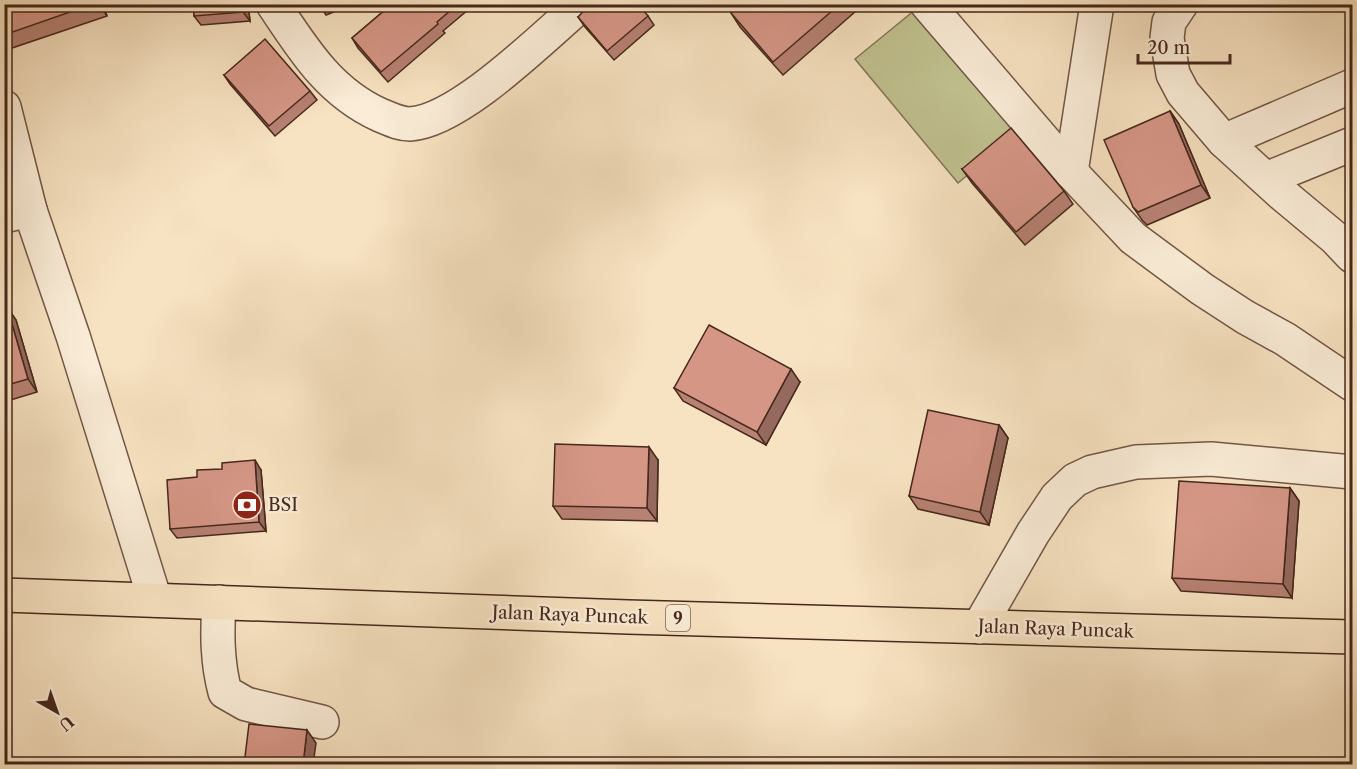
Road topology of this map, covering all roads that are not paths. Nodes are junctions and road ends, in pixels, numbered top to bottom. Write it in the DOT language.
graph roads {
  1 [pos="273,4"];
  2 [pos="582,4"];
  3 [pos="927,4"];
  4 [pos="1097,4"];
  5 [pos="1181,4"];
  6 [pos="1353,86"];
  7 [pos="4,107"];
  8 [pos="1224,141"];
  9 [pos="1353,144"];
  10 [pos="1071,172"];
  11 [pos="1266,179"];
  12 [pos="17,213"];
  13 [pos="1353,256"];
  14 [pos="1353,384"];
  15 [pos="1353,472"];
  16 [pos="4,595"];
  17 [pos="155,600"];
  18 [pos="219,602"];
  19 [pos="979,627"];
  20 [pos="1353,637"];
  21 [pos="322,722"];
  1 -- 2 [label="street"];
  3 -- 10 [label="street"];
  4 -- 10 [label="street"];
  5 -- 8 [label="street"];
  6 -- 8 [label="street"];
  7 -- 12 [label="street"];
  8 -- 11 [label="street"];
  9 -- 11 [label="street"];
  10 -- 14 [label="street"];
  11 -- 13 [label="street"];
  12 -- 17 [label="street"];
  15 -- 19 [label="street"];
  16 -- 17 [label="highway, Jalan Raya Puncak / 9"];
  17 -- 18 [label="highway, Jalan Raya Puncak / 9"];
  18 -- 19 [label="highway, Jalan Raya Puncak / 9"];
  18 -- 21 [label="street"];
  19 -- 20 [label="highway, Jalan Raya Puncak / 9"];
}
